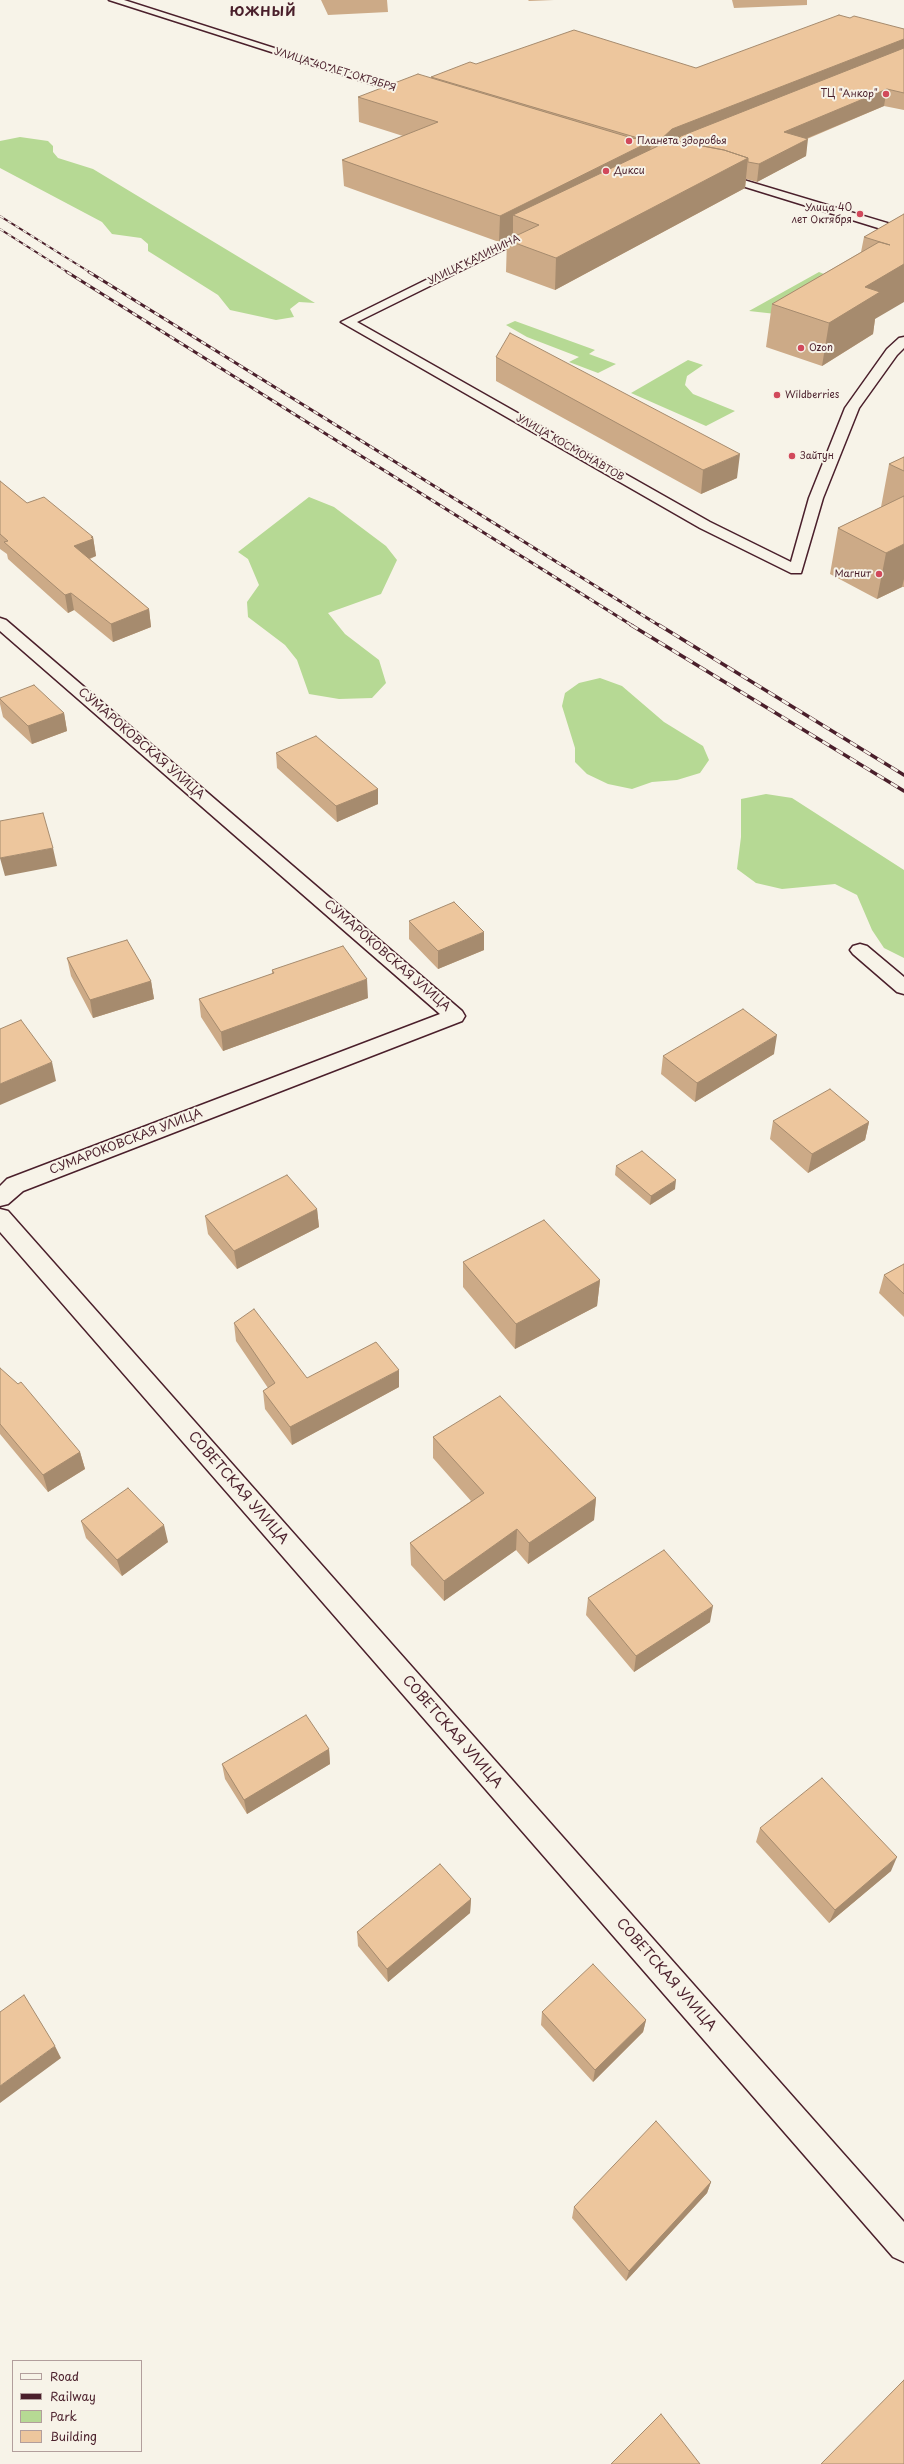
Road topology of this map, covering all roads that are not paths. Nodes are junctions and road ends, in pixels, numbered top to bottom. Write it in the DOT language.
graph roads {
  1 [pos="114,0"];
  2 [pos="430,99"];
  3 [pos="703,172"];
  4 [pos="544,226"];
  5 [pos="904,232"];
  6 [pos="347,322"];
  7 [pos="904,341"];
  8 [pos="0,623"];
  9 [pos="860,950"];
  10 [pos="904,986"];
  11 [pos="0,1198"];
  12 [pos="4,1230"];
  13 [pos="904,2246"];
  1 -- 2 [label="street, УЛИЦА 40 ЛЕТ ОКТЯБРЯ"];
  3 -- 5 [label="street"];
  4 -- 6 [label="street, УЛИЦА КАЛИНИНА"];
  6 -- 7 [label="street, УЛИЦА КОСМОНАВТОВ"];
  8 -- 11 [label="street, СУМАРОКОВСКАЯ УЛИЦА"];
  9 -- 10 [label="street"];
  12 -- 13 [label="street, СОВЕТСКАЯ УЛИЦА"];
}
